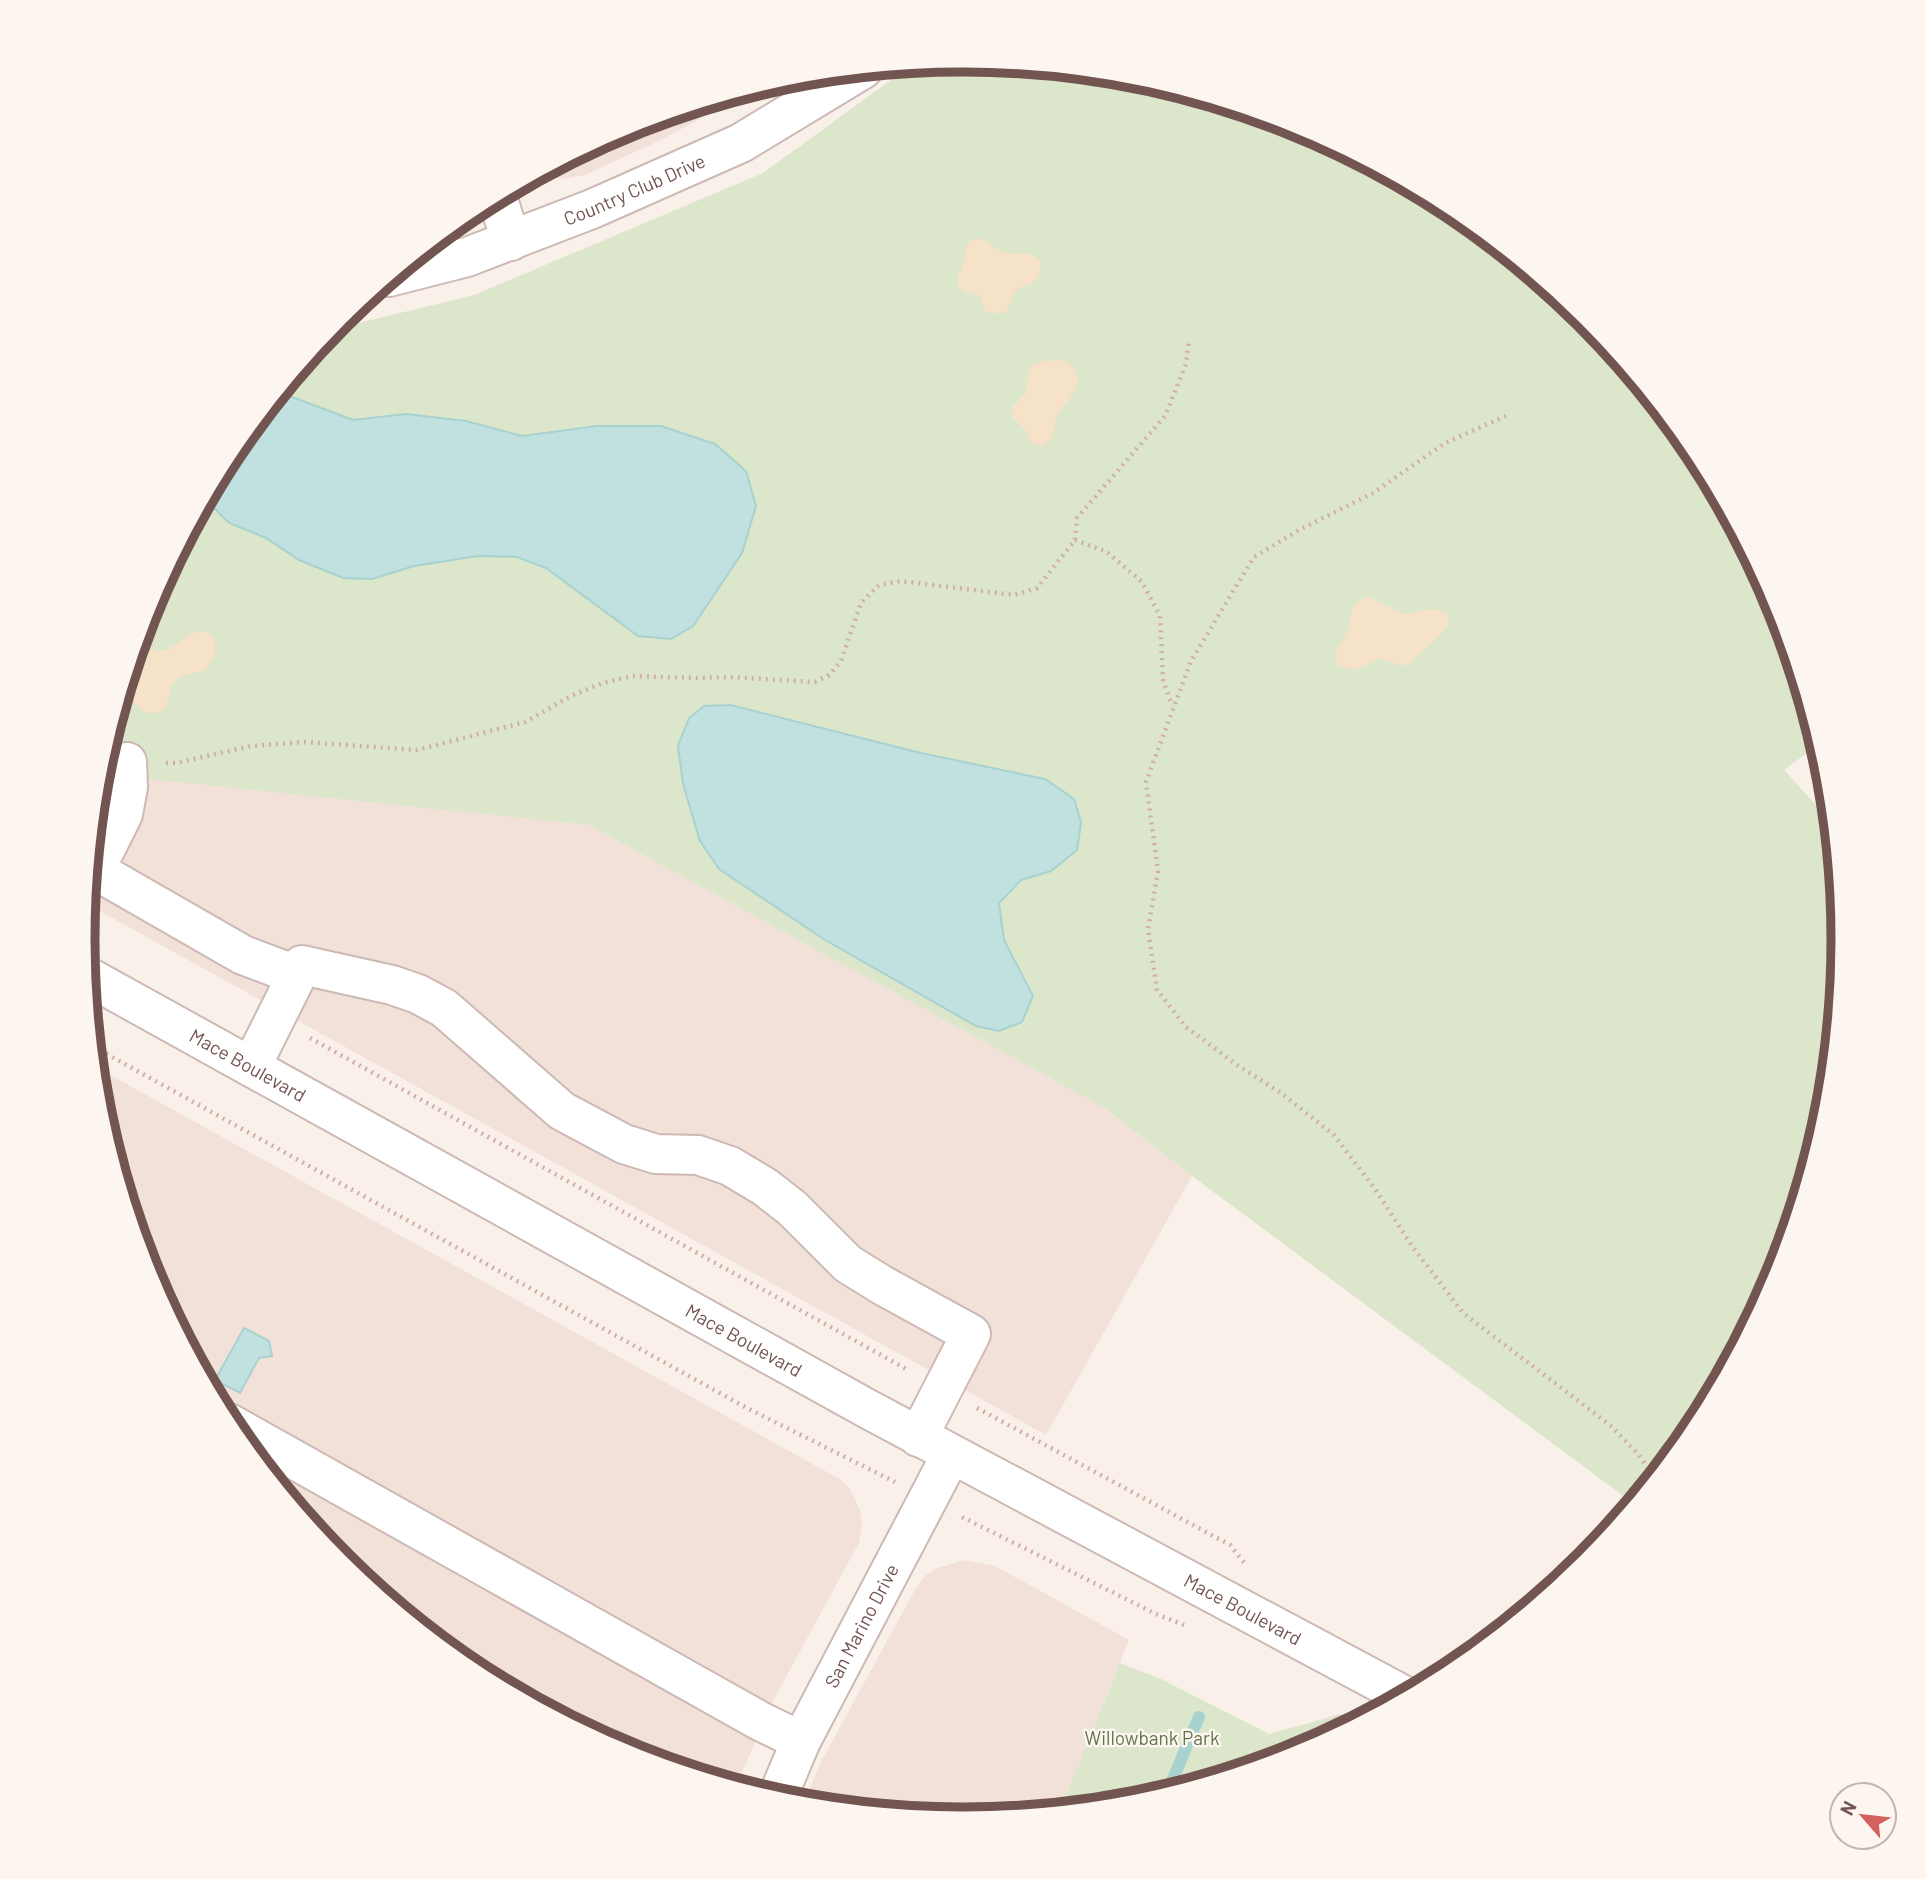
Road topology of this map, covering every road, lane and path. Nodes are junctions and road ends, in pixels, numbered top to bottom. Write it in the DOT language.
graph roads {
  1 [pos="845,80"];
  2 [pos="500,206"];
  3 [pos="511,241"];
  4 [pos="408,273"];
  5 [pos="1189,341"];
  6 [pos="1506,416"];
  7 [pos="1075,540"];
  8 [pos="1173,706"];
  9 [pos="127,762"];
  10 [pos="99,861"];
  11 [pos="98,872"];
  12 [pos="296,975"];
  13 [pos="96,981"];
  14 [pos="274,1018"];
  15 [pos="103,1052"];
  16 [pos="251,1067"];
  17 [pos="943,1390"];
  18 [pos="251,1435"];
  19 [pos="918,1437"];
  20 [pos="951,1455"];
  21 [pos="1650,1470"];
  22 [pos="927,1499"];
  23 [pos="973,1523"];
  24 [pos="1254,1575"];
  25 [pos="1396,1691"];
  26 [pos="801,1741"];
  27 [pos="781,1788"];
  1 -- 3 [label="street, Country Club Drive"];
  2 -- 3 [label="street"];
  3 -- 4 [label="street, Country Club Drive"];
  5 -- 7 [label="path"];
  6 -- 8 [label="path"];
  7 -- 8 [label="path"];
  7 -- 9 [label="path"];
  8 -- 21 [label="path"];
  9 -- 10 [label="street"];
  11 -- 12 [label="street"];
  12 -- 14 [label="street"];
  12 -- 17 [label="street"];
  13 -- 16 [label="street, Mace Boulevard"];
  14 -- 16 [label="street"];
  14 -- 17 [label="path"];
  15 -- 22 [label="path"];
  16 -- 19 [label="street, Mace Boulevard"];
  17 -- 19 [label="street"];
  17 -- 24 [label="path"];
  18 -- 26 [label="street"];
  19 -- 20 [label="street, Mace Boulevard"];
  20 -- 22 [label="street, San Marino Drive"];
  20 -- 25 [label="street, Mace Boulevard"];
  22 -- 23 [label="path"];
  22 -- 26 [label="street, San Marino Drive"];
  26 -- 27 [label="street, San Marino Drive"];
}
